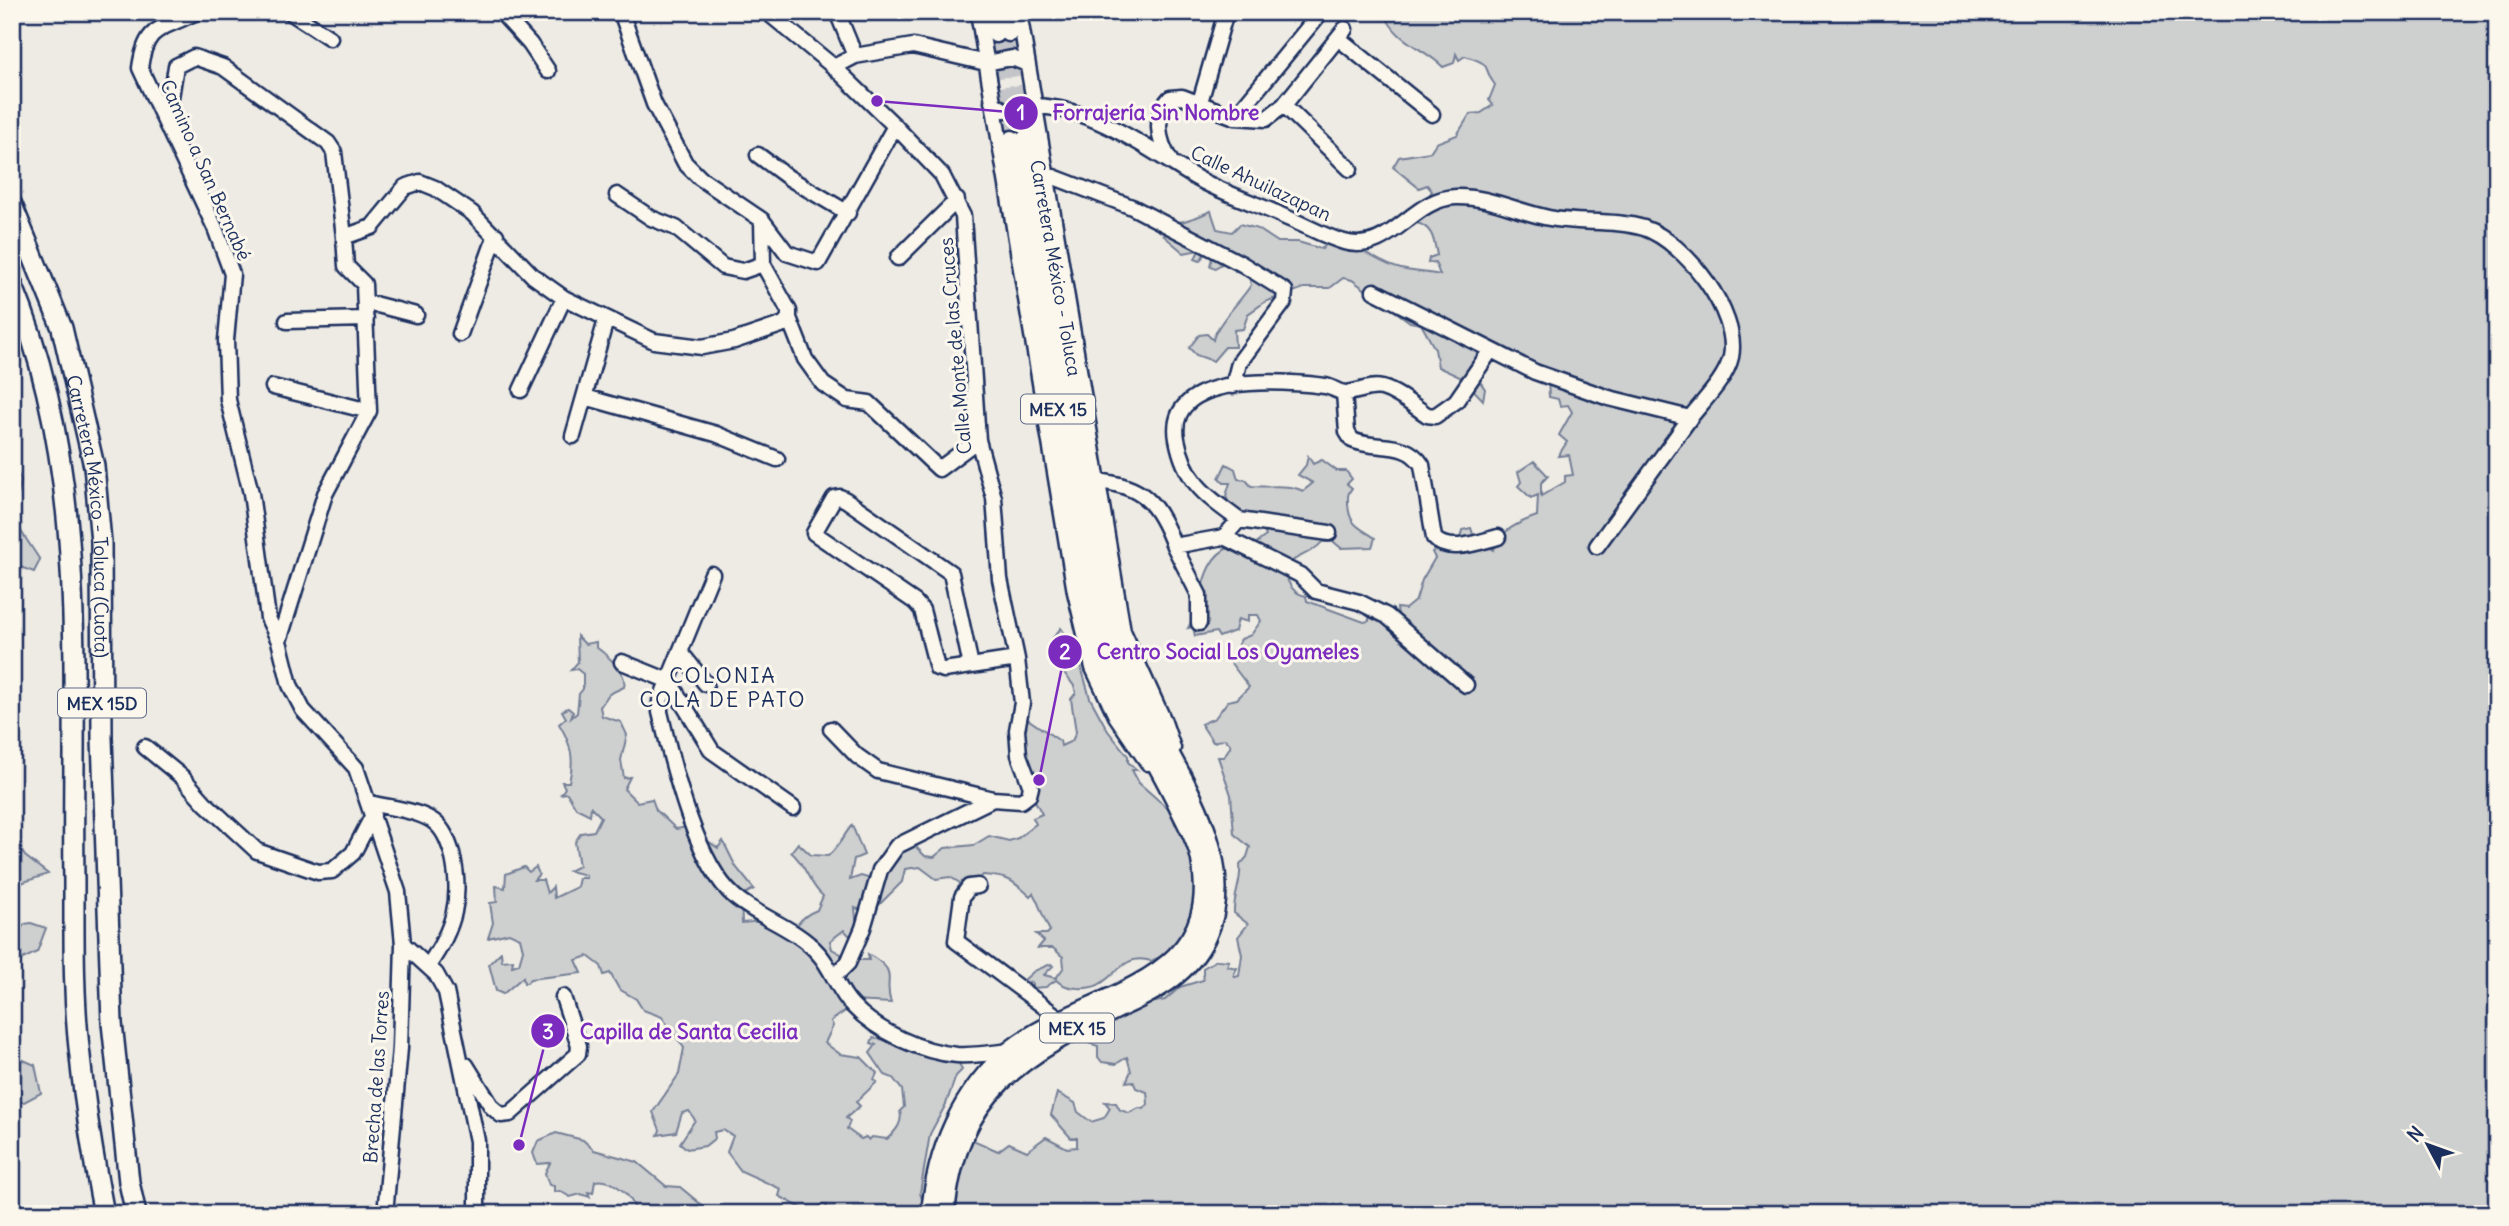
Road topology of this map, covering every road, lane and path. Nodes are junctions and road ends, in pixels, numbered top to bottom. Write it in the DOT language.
graph roads {
  1 [pos="196,12"];
  2 [pos="290,12"];
  3 [pos="501,12"];
  4 [pos="621,12"];
  5 [pos="767,12"];
  6 [pos="837,12"];
  7 [pos="978,12"];
  8 [pos="992,12"];
  9 [pos="1005,12"];
  10 [pos="1019,12"];
  11 [pos="1226,12"];
  12 [pos="1321,12"];
  13 [pos="330,38"];
  14 [pos="855,56"];
  15 [pos="986,63"];
  16 [pos="1027,64"];
  17 [pos="834,67"];
  18 [pos="548,71"];
  19 [pos="992,102"];
  20 [pos="1200,102"];
  21 [pos="1284,105"];
  22 [pos="1033,106"];
  23 [pos="1432,114"];
  24 [pos="1235,117"];
  25 [pos="167,122"];
  26 [pos="895,126"];
  27 [pos="758,155"];
  28 [pos="1170,161"];
  29 [pos="1350,169"];
  30 [pos="1046,174"];
  31 [pos="617,194"];
  32 [pos="957,200"];
  33 [pos="12,205"];
  34 [pos="848,213"];
  35 [pos="762,220"];
  36 [pos="496,235"];
  37 [pos="344,237"];
  38 [pos="898,258"];
  39 [pos="763,264"];
  40 [pos="12,284"];
  41 [pos="1374,291"];
  42 [pos="564,298"];
  43 [pos="366,302"];
  44 [pos="416,315"];
  45 [pos="789,318"];
  46 [pos="366,319"];
  47 [pos="606,320"];
  48 [pos="287,321"];
  49 [pos="460,334"];
  50 [pos="1491,350"];
  51 [pos="1233,386"];
  52 [pos="272,387"];
  53 [pos="521,390"];
  54 [pos="1344,393"];
  55 [pos="585,397"];
  56 [pos="369,411"];
  57 [pos="1690,418"];
  58 [pos="573,436"];
  59 [pos="978,440"];
  60 [pos="777,459"];
  61 [pos="1096,481"];
  62 [pos="1239,520"];
  63 [pos="1329,533"];
  64 [pos="1224,537"];
  65 [pos="1498,537"];
  66 [pos="1174,546"];
  67 [pos="1597,546"];
  68 [pos="712,574"];
  69 [pos="1199,623"];
  70 [pos="279,641"];
  71 [pos="681,653"];
  72 [pos="1017,659"];
  73 [pos="622,663"];
  74 [pos="971,666"];
  75 [pos="669,681"];
  76 [pos="706,684"];
  77 [pos="1466,685"];
  78 [pos="831,729"];
  79 [pos="145,747"];
  80 [pos="1184,783"];
  81 [pos="993,799"];
  82 [pos="1180,807"];
  83 [pos="793,808"];
  84 [pos="371,809"];
  85 [pos="978,886"];
  86 [pos="403,944"];
  87 [pos="428,966"];
  88 [pos="835,976"];
  89 [pos="563,996"];
  90 [pos="1062,1020"];
  91 [pos="1010,1051"];
  92 [pos="460,1055"];
  93 [pos="104,1214"];
  94 [pos="136,1214"];
  95 [pos="386,1214"];
  96 [pos="477,1214"];
  97 [pos="931,1214"];
  98 [pos="945,1214"];
  1 -- 25 [label="street, Camino a San Bernabé"];
  2 -- 13 [label="street"];
  3 -- 18 [label="street"];
  4 -- 35 [label="street"];
  5 -- 17 [label="street, Calle Monte de las Cruces"];
  6 -- 14 [label="street"];
  7 -- 15 [label="street"];
  8 -- 9 [label="main road"];
  10 -- 16 [label="street"];
  11 -- 20 [label="street"];
  12 -- 24 [label="street"];
  14 -- 15 [label="street"];
  14 -- 17 [label="street"];
  15 -- 16 [label="street"];
  15 -- 19 [label="street"];
  16 -- 22 [label="street"];
  17 -- 26 [label="street, Calle Monte de las Cruces"];
  19 -- 22 [label="street, Calle Ahuilazapan"];
  19 -- 82 [label="street"];
  20 -- 24 [label="street"];
  20 -- 28 [label="street"];
  21 -- 23 [label="street"];
  21 -- 24 [label="street"];
  21 -- 29 [label="street"];
  22 -- 28 [label="street, Calle Ahuilazapan"];
  22 -- 30 [label="street"];
  25 -- 37 [label="street"];
  25 -- 70 [label="street, Camino a San Bernabé"];
  26 -- 32 [label="street, Calle Monte de las Cruces"];
  26 -- 34 [label="street"];
  27 -- 34 [label="street"];
  28 -- 57 [label="street, Calle Ahuilazapan"];
  30 -- 51 [label="street"];
  30 -- 61 [label="street"];
  31 -- 39 [label="street"];
  32 -- 38 [label="street"];
  32 -- 59 [label="street, Calle Monte de las Cruces"];
  33 -- 94 [label="highway, Carretera México - Toluca (Cuota) / MEX 15D"];
  34 -- 35 [label="street"];
  35 -- 39 [label="street"];
  36 -- 37 [label="street"];
  36 -- 42 [label="street"];
  36 -- 49 [label="street"];
  37 -- 43 [label="street"];
  39 -- 45 [label="street"];
  40 -- 93 [label="highway, Carretera México - Toluca (Cuota) / MEX 15D"];
  41 -- 50 [label="street"];
  42 -- 47 [label="street"];
  42 -- 53 [label="street"];
  43 -- 44 [label="street"];
  43 -- 46 [label="street"];
  45 -- 47 [label="street"];
  45 -- 59 [label="street"];
  46 -- 48 [label="street"];
  46 -- 56 [label="street"];
  47 -- 55 [label="street"];
  50 -- 54 [label="street"];
  50 -- 57 [label="street"];
  51 -- 54 [label="street"];
  51 -- 62 [label="street"];
  52 -- 56 [label="street"];
  54 -- 65 [label="street"];
  55 -- 58 [label="street"];
  55 -- 60 [label="street"];
  56 -- 70 [label="street"];
  57 -- 67 [label="street"];
  59 -- 72 [label="street, Calle Monte de las Cruces"];
  61 -- 66 [label="street"];
  61 -- 80 [label="street"];
  62 -- 63 [label="street"];
  62 -- 64 [label="street"];
  64 -- 66 [label="street"];
  64 -- 77 [label="street"];
  66 -- 69 [label="street"];
  68 -- 71 [label="street"];
  70 -- 84 [label="street, Camino a San Bernabé"];
  71 -- 75 [label="street"];
  71 -- 76 [label="street"];
  72 -- 74 [label="street"];
  72 -- 81 [label="street, Calle Monte de las Cruces"];
  73 -- 75 [label="street"];
  74 -- 74 [label="street"];
  75 -- 83 [label="street"];
  75 -- 88 [label="street"];
  78 -- 81 [label="street"];
  79 -- 84 [label="street"];
  80 -- 82 [label="main road, Carretera México - Toluca / MEX 15"];
  80 -- 98 [label="main road, Carretera México - Toluca / MEX 15"];
  81 -- 88 [label="street"];
  82 -- 90 [label="main road, Carretera México - Toluca / MEX 15"];
  84 -- 86 [label="street, Brecha de las Torres"];
  84 -- 87 [label="street"];
  85 -- 90 [label="street"];
  86 -- 87 [label="street"];
  86 -- 95 [label="street, Brecha de las Torres"];
  87 -- 92 [label="street"];
  88 -- 91 [label="street"];
  89 -- 92 [label="street"];
  90 -- 91 [label="main road, Carretera México - Toluca / MEX 15"];
  91 -- 97 [label="main road, Carretera México - Toluca / MEX 15"];
  92 -- 96 [label="street"];
}
